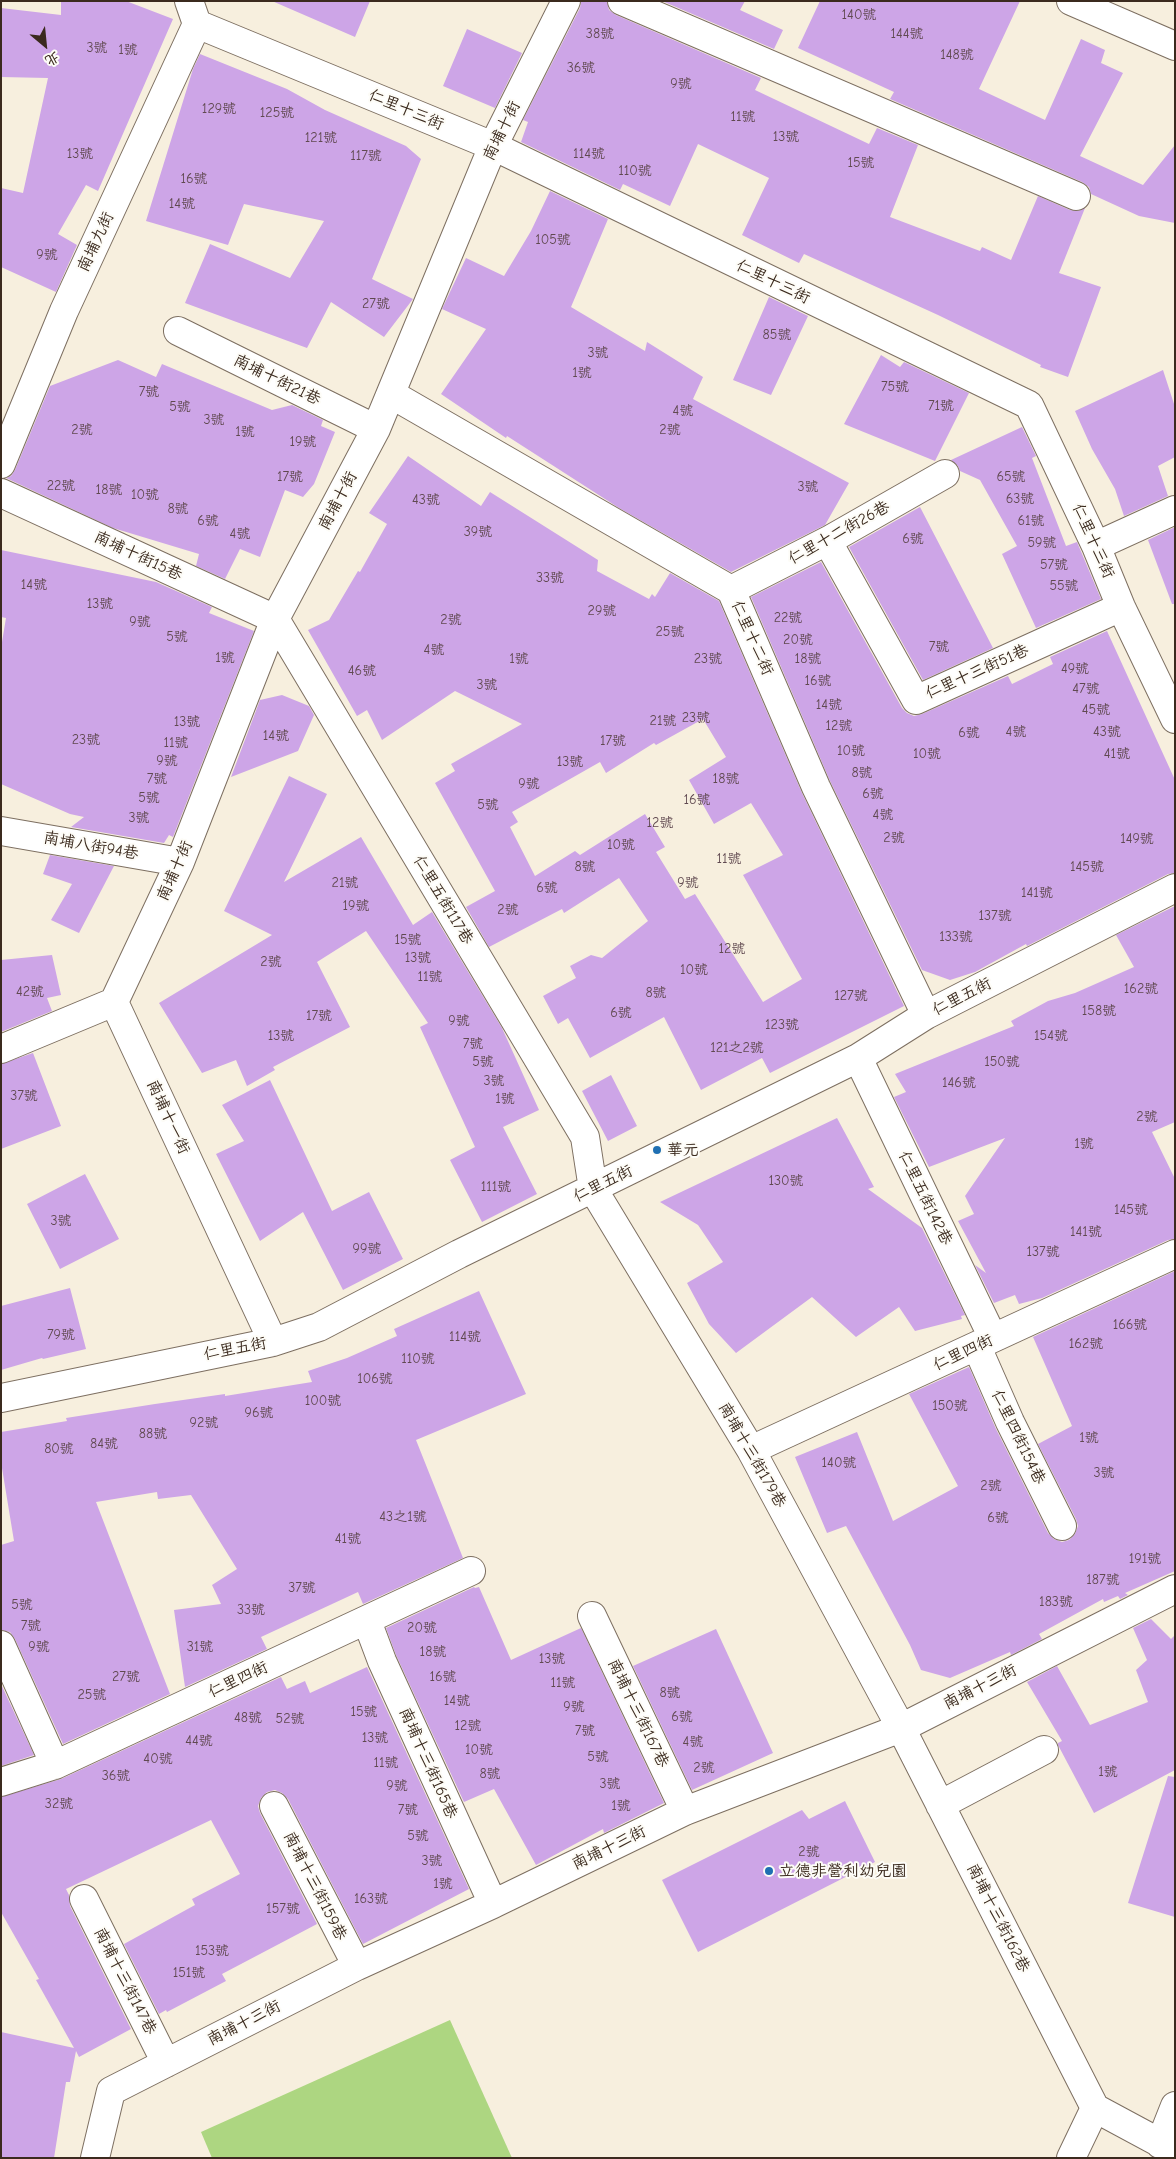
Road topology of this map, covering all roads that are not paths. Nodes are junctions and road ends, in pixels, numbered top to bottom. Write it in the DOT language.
graph roads {
  1 [pos="566,1"];
  2 [pos="622,1"];
  3 [pos="1070,1"];
  4 [pos="193,12"];
  5 [pos="1175,46"];
  6 [pos="493,146"];
  7 [pos="1076,196"];
  8 [pos="178,331"];
  9 [pos="391,394"];
  10 [pos="376,429"];
  11 [pos="1,464"];
  12 [pos="945,474"];
  13 [pos="1,493"];
  14 [pos="1175,510"];
  15 [pos="828,542"];
  16 [pos="1096,546"];
  17 [pos="731,590"];
  18 [pos="1121,607"];
  19 [pos="275,619"];
  20 [pos="1175,719"];
  21 [pos="1,831"];
  22 [pos="180,862"];
  23 [pos="1175,888"];
  24 [pos="114,1002"];
  25 [pos="926,1015"];
  26 [pos="1,1049"];
  27 [pos="858,1058"];
  28 [pos="593,1189"];
  29 [pos="1175,1254"];
  30 [pos="273,1342"];
  31 [pos="985,1343"];
  32 [pos="1,1398"];
  33 [pos="751,1450"];
  34 [pos="1062,1526"];
  35 [pos="471,1571"];
  36 [pos="1175,1589"];
  37 [pos="592,1616"];
  38 [pos="367,1620"];
  39 [pos="1,1645"];
  40 [pos="901,1728"];
  41 [pos="1044,1750"];
  42 [pos="55,1765"];
  43 [pos="1,1782"];
  44 [pos="940,1805"];
  45 [pos="274,1806"];
  46 [pos="685,1811"];
  47 [pos="84,1899"];
  48 [pos="492,1904"];
  49 [pos="357,1966"];
  50 [pos="166,2063"];
  51 [pos="1175,2106"];
  52 [pos="1095,2108"];
  53 [pos="1167,2148"];
  54 [pos="94,2158"];
  55 [pos="1072,2158"];
  1 -- 6 [label="street, 南埔十街"];
  2 -- 7 [label="street"];
  3 -- 5 [label="street"];
  4 -- 6 [label="street, 仁里十三街"];
  4 -- 11 [label="street, 南埔九街"];
  6 -- 9 [label="street, 南埔十街"];
  6 -- 16 [label="street, 仁里十三街"];
  8 -- 10 [label="street, 南埔十街21巷"];
  9 -- 10 [label="street, 南埔十街"];
  9 -- 17 [label="street, 仁里十二街"];
  10 -- 19 [label="street, 南埔十街"];
  12 -- 15 [label="street, 仁里十二街26巷"];
  13 -- 19 [label="street, 南埔十街15巷"];
  14 -- 16 [label="street"];
  15 -- 17 [label="street, 仁里十二街26巷"];
  15 -- 18 [label="street, 仁里十三街51巷"];
  16 -- 18 [label="street, 仁里十三街"];
  17 -- 25 [label="street, 仁里十二街"];
  18 -- 20 [label="street, 仁里十三街"];
  19 -- 22 [label="street, 南埔十街"];
  19 -- 28 [label="street, 仁里五街117巷"];
  21 -- 22 [label="street, 南埔八街94巷"];
  22 -- 24 [label="street, 南埔十街"];
  23 -- 25 [label="street, 仁里五街"];
  24 -- 26 [label="street"];
  24 -- 30 [label="street, 南埔十一街"];
  25 -- 27 [label="street, 仁里五街"];
  27 -- 28 [label="street, 仁里五街"];
  27 -- 31 [label="street, 仁里五街142巷"];
  28 -- 30 [label="street, 仁里五街"];
  28 -- 33 [label="street, 南埔十三街179巷"];
  29 -- 31 [label="street, 仁里四街"];
  30 -- 32 [label="street, 仁里五街"];
  31 -- 33 [label="street, 仁里四街"];
  31 -- 34 [label="street, 仁里四街154巷"];
  33 -- 40 [label="street, 南埔十三街179巷"];
  35 -- 38 [label="street, 仁里四街"];
  36 -- 40 [label="street, 南埔十三街"];
  37 -- 46 [label="street, 南埔十三街167巷"];
  38 -- 42 [label="street, 仁里四街"];
  38 -- 48 [label="street, 南埔十三街165巷"];
  39 -- 42 [label="street"];
  40 -- 44 [label="street, 南埔十三街162巷"];
  40 -- 46 [label="street, 南埔十三街"];
  41 -- 44 [label="street"];
  42 -- 43 [label="street, 仁里四街"];
  44 -- 52 [label="street, 南埔十三街162巷"];
  45 -- 49 [label="street, 南埔十三街159巷"];
  46 -- 48 [label="street, 南埔十三街"];
  47 -- 50 [label="street, 南埔十三街147巷"];
  48 -- 49 [label="street, 南埔十三街"];
  49 -- 50 [label="street, 南埔十三街"];
  50 -- 54 [label="street, 南埔十三街"];
  51 -- 53 [label="street"];
  52 -- 53 [label="street"];
  52 -- 55 [label="street"];
}
